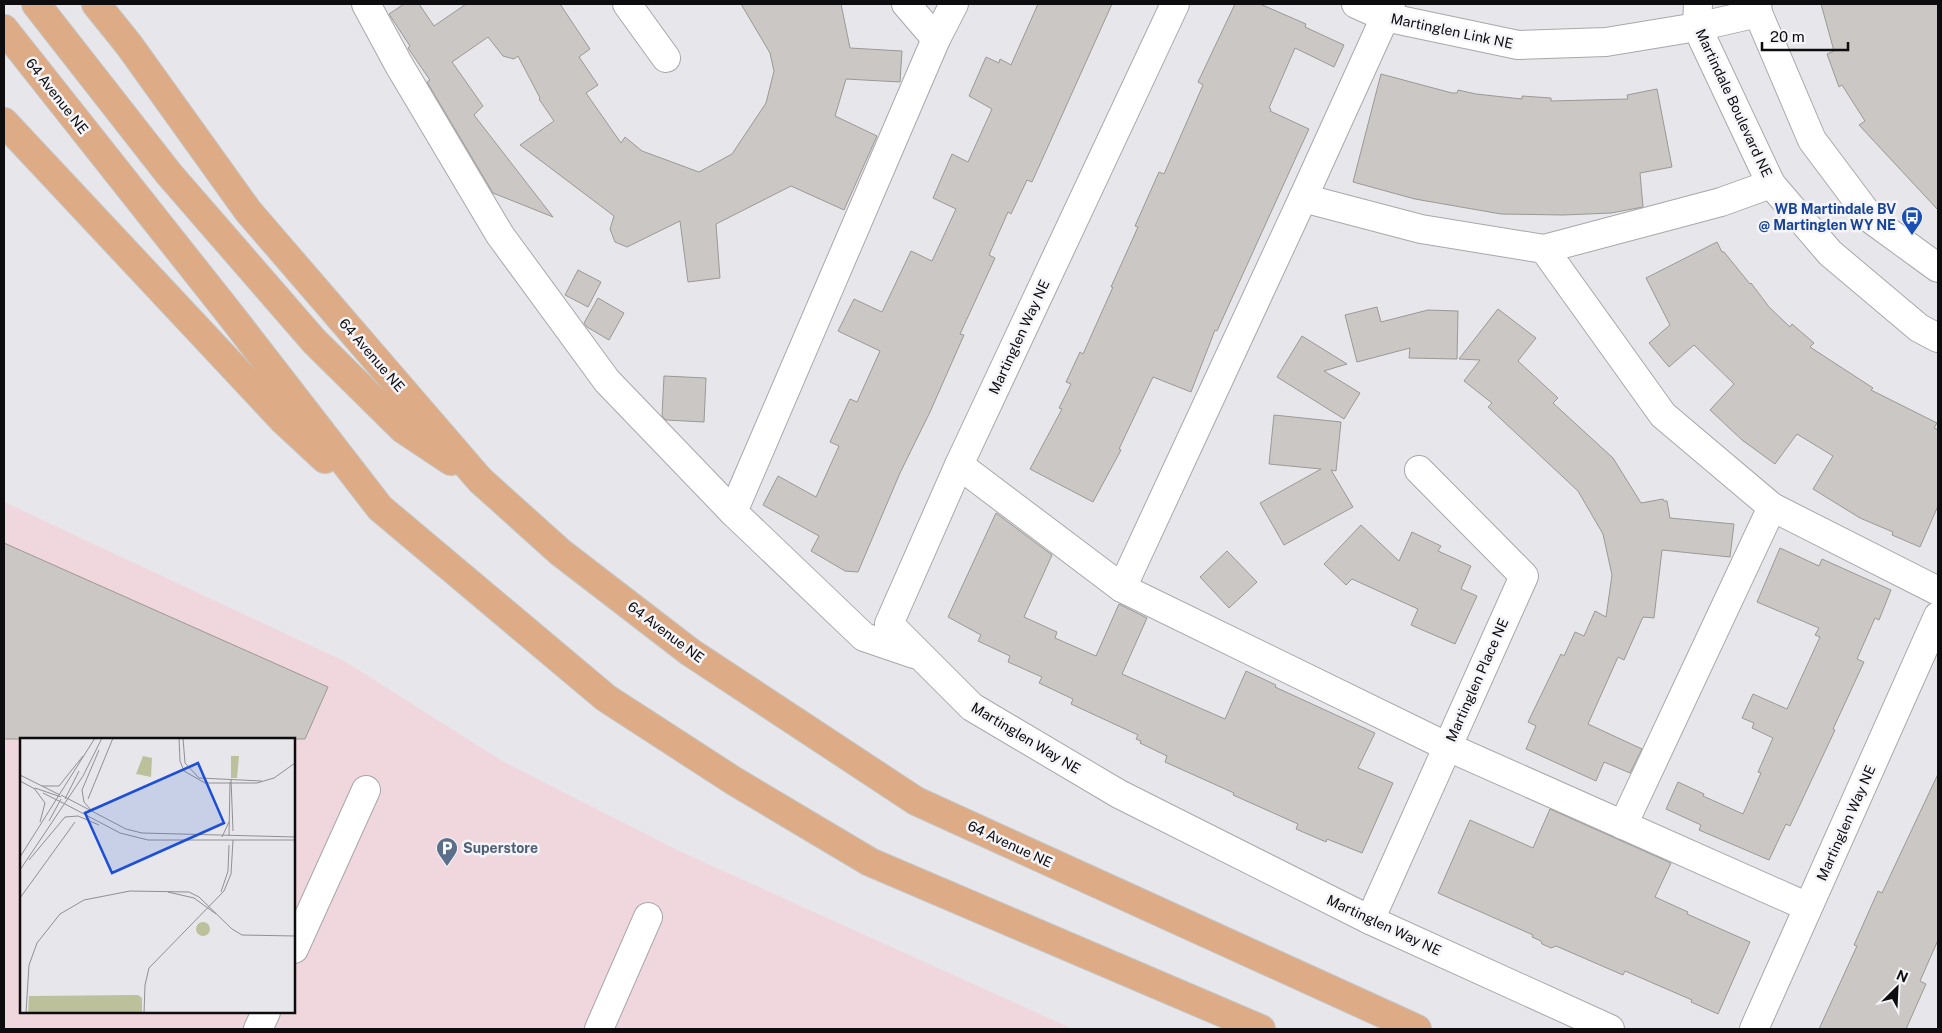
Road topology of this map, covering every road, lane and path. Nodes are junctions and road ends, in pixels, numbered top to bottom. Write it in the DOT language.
graph roads {
  1 [pos="36,4"];
  2 [pos="96,4"];
  3 [pos="114,4"];
  4 [pos="366,4"];
  5 [pos="628,4"];
  6 [pos="906,4"];
  7 [pos="954,4"];
  8 [pos="1175,4"];
  9 [pos="1356,4"];
  10 [pos="1757,8"];
  11 [pos="1388,10"];
  12 [pos="1697,15"];
  13 [pos="4,30"];
  14 [pos="936,39"];
  15 [pos="129,45"];
  16 [pos="666,58"];
  17 [pos="4,122"];
  18 [pos="1771,184"];
  19 [pos="1303,198"];
  20 [pos="1544,249"];
  21 [pos="1938,268"];
  22 [pos="1938,338"];
  23 [pos="959,465"];
  24 [pos="1419,470"];
  25 [pos="480,480"];
  26 [pos="1772,507"];
  27 [pos="380,508"];
  28 [pos="733,512"];
  29 [pos="1122,588"];
  30 [pos="1938,591"];
  31 [pos="1938,616"];
  32 [pos="922,657"];
  33 [pos="1448,747"];
  34 [pos="366,790"];
  35 [pos="1623,825"];
  36 [pos="1808,907"];
  37 [pos="648,917"];
  38 [pos="1370,920"];
  39 [pos="295,947"];
  40 [pos="266,1013"];
  41 [pos="258,1029"];
  42 [pos="599,1029"];
  43 [pos="1261,1029"];
  44 [pos="1416,1029"];
  45 [pos="1610,1029"];
  46 [pos="1754,1029"];
  1 -- 25 [label="main road"];
  2 -- 15 [label="main road, 64 Avenue NE"];
  3 -- 15 [label="main road"];
  4 -- 28 [label="street"];
  5 -- 16 [label="street"];
  6 -- 14 [label="street"];
  7 -- 14 [label="street"];
  8 -- 23 [label="street, Martinglen Way NE"];
  9 -- 11 [label="street, Martinglen Link NE"];
  10 -- 12 [label="street, Martinglen Link NE"];
  10 -- 21 [label="street"];
  11 -- 12 [label="street, Martinglen Link NE"];
  11 -- 19 [label="street"];
  12 -- 18 [label="street, Martindale Boulevard NE"];
  13 -- 27 [label="main road, 64 Avenue NE"];
  14 -- 28 [label="street"];
  15 -- 25 [label="main road, 64 Avenue NE"];
  17 -- 27 [label="main road"];
  18 -- 20 [label="street"];
  18 -- 22 [label="street, Martindale Boulevard NE"];
  19 -- 20 [label="street"];
  19 -- 29 [label="street"];
  20 -- 26 [label="street"];
  23 -- 29 [label="street"];
  23 -- 32 [label="street, Martinglen Way NE"];
  24 -- 33 [label="street, Martinglen Place NE"];
  25 -- 44 [label="main road, 64 Avenue NE"];
  26 -- 30 [label="street"];
  26 -- 35 [label="street"];
  27 -- 43 [label="main road, 64 Avenue NE"];
  28 -- 32 [label="street"];
  29 -- 33 [label="street"];
  31 -- 36 [label="street, Martinglen Way NE"];
  32 -- 38 [label="street, Martinglen Way NE"];
  33 -- 35 [label="street"];
  33 -- 38 [label="street, Martinglen Place NE"];
  34 -- 39 [label="street"];
  35 -- 36 [label="street"];
  36 -- 46 [label="street, Martinglen Way NE"];
  37 -- 42 [label="street"];
  38 -- 45 [label="street, Martinglen Way NE"];
  40 -- 41 [label="street"];
}
